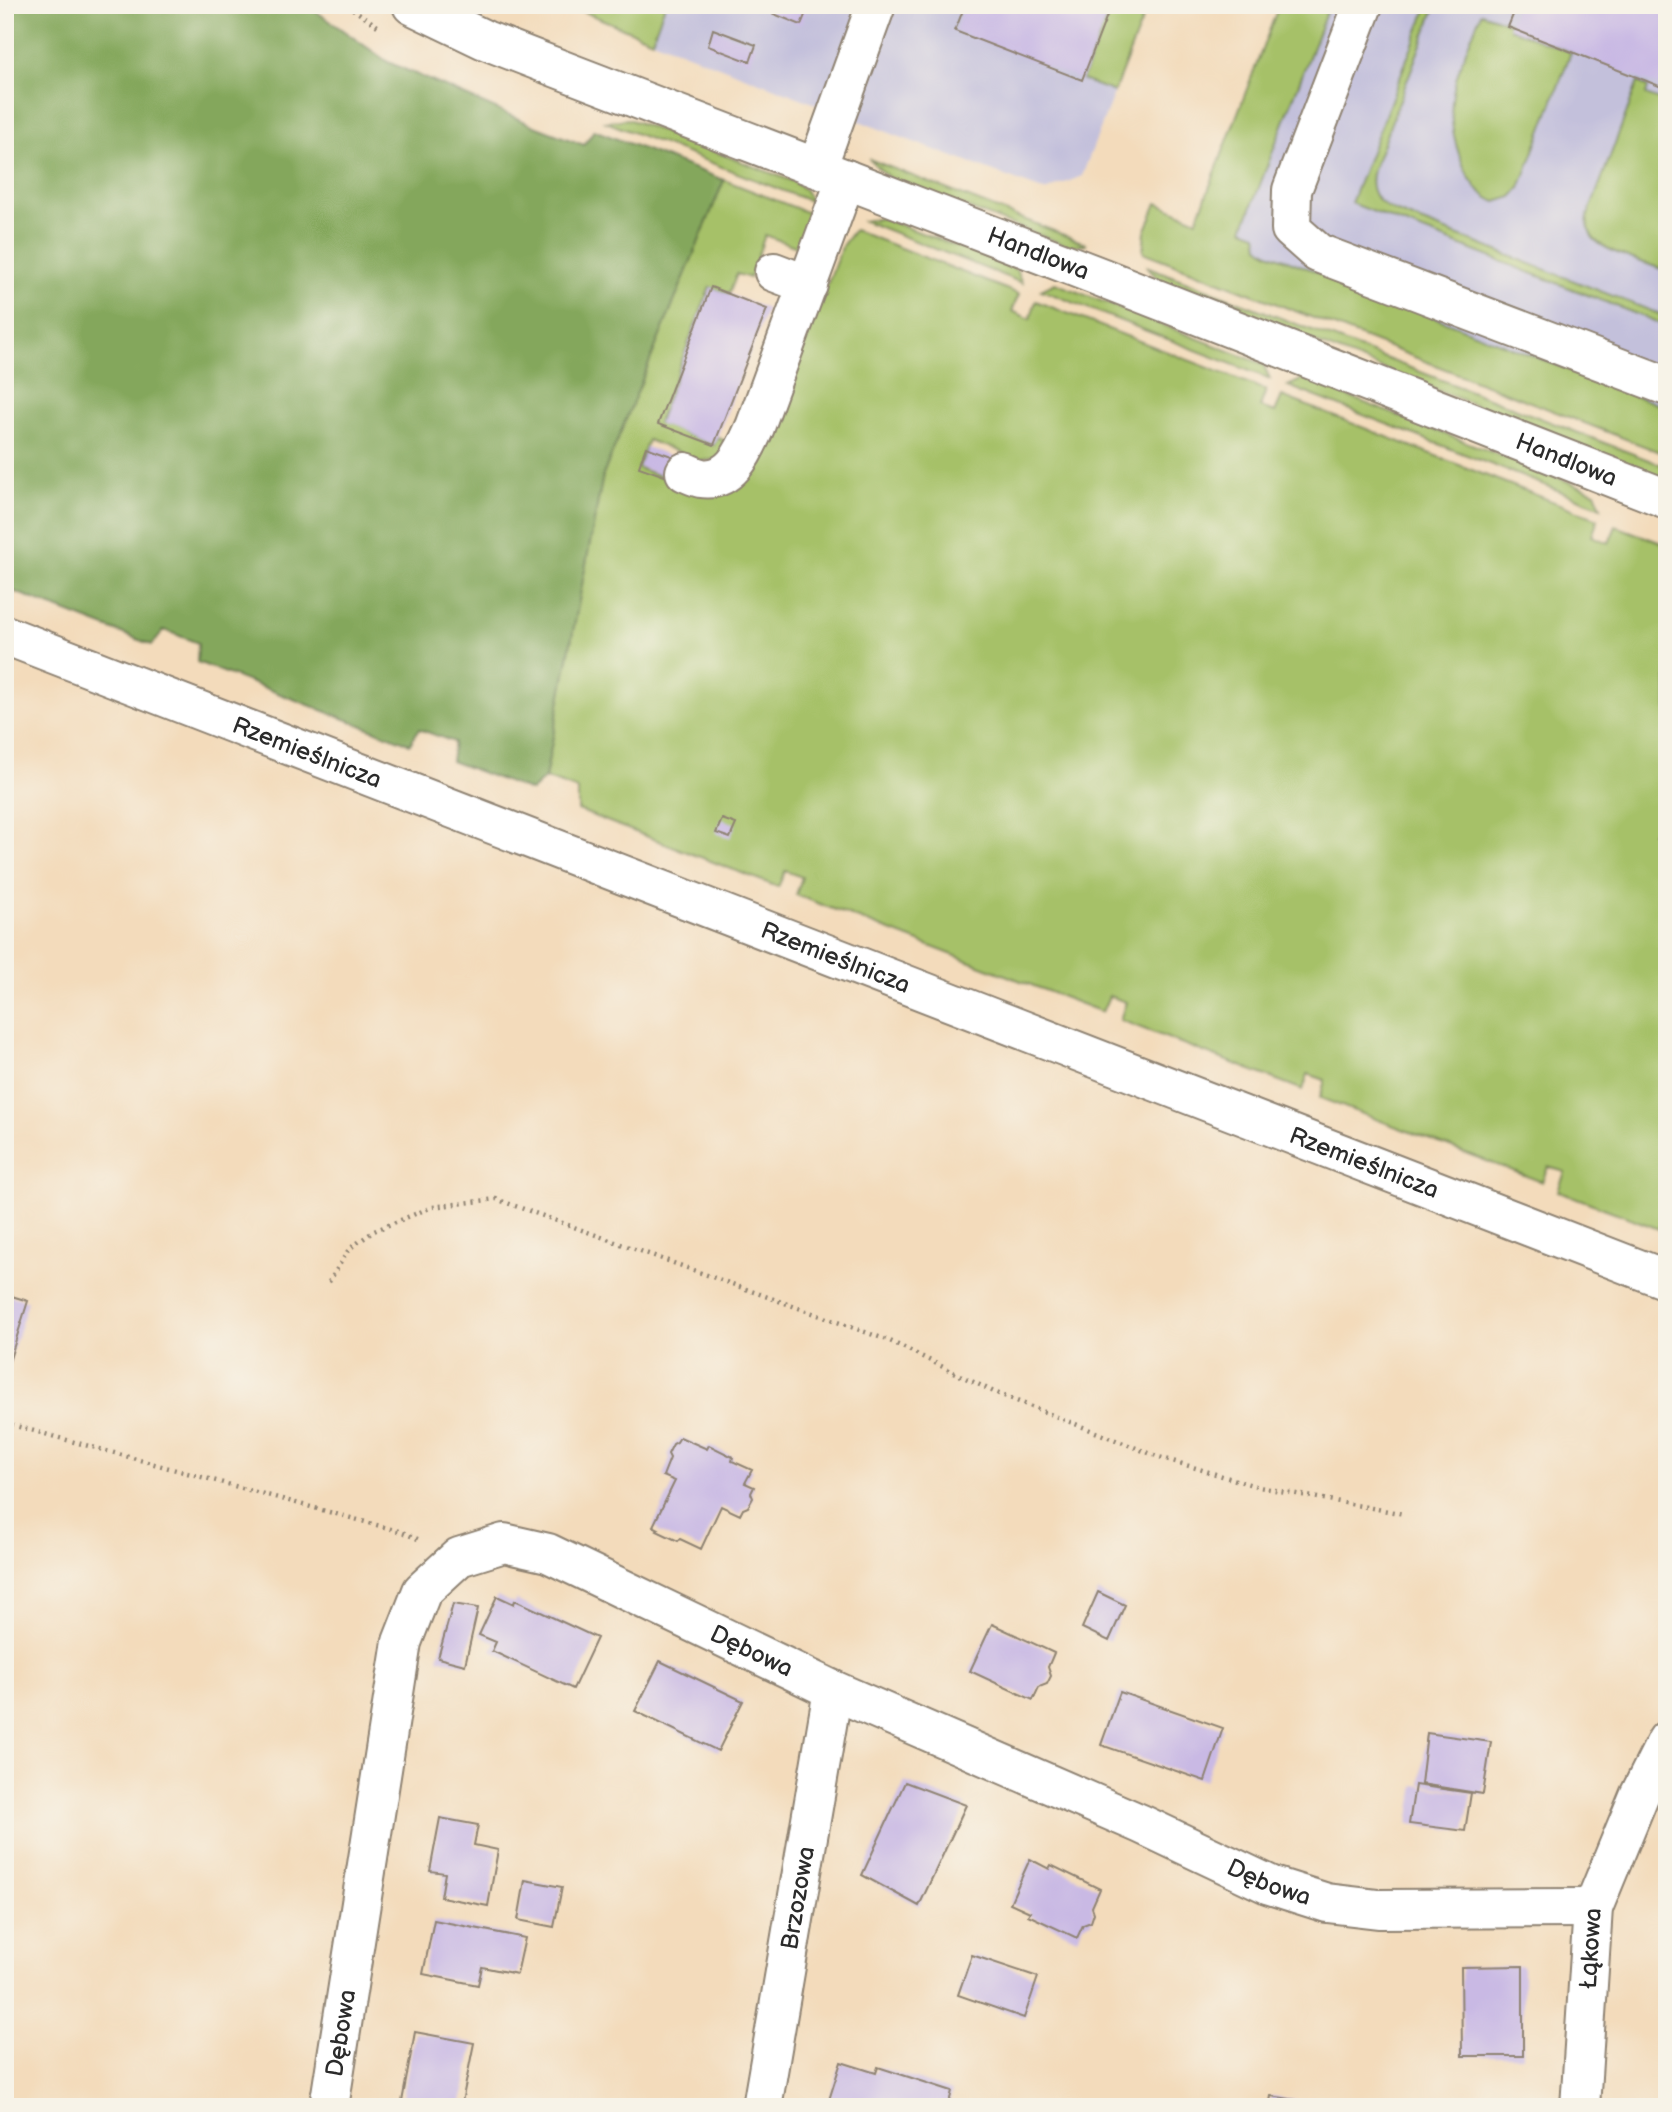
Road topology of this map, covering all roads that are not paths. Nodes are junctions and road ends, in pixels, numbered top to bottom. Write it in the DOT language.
graph roads {
  1 [pos="412,5"];
  2 [pos="876,5"];
  3 [pos="1363,5"];
  4 [pos="831,173"];
  5 [pos="1667,386"];
  6 [pos="685,472"];
  7 [pos="1667,499"];
  8 [pos="5,635"];
  9 [pos="1667,1280"];
  10 [pos="834,1690"];
  11 [pos="1667,1740"];
  12 [pos="1593,1908"];
  13 [pos="329,2107"];
  14 [pos="762,2107"];
  15 [pos="1580,2107"];
  1 -- 4 [label="street, Handlowa"];
  2 -- 4 [label="street"];
  3 -- 5 [label="street"];
  4 -- 6 [label="street"];
  4 -- 7 [label="street, Handlowa"];
  8 -- 9 [label="street, Rzemieślnicza"];
  10 -- 12 [label="street, Dębowa"];
  10 -- 13 [label="street, Dębowa"];
  10 -- 14 [label="street, Brzozowa"];
  11 -- 12 [label="street, Łąkowa"];
  12 -- 15 [label="street, Łąkowa"];
}
